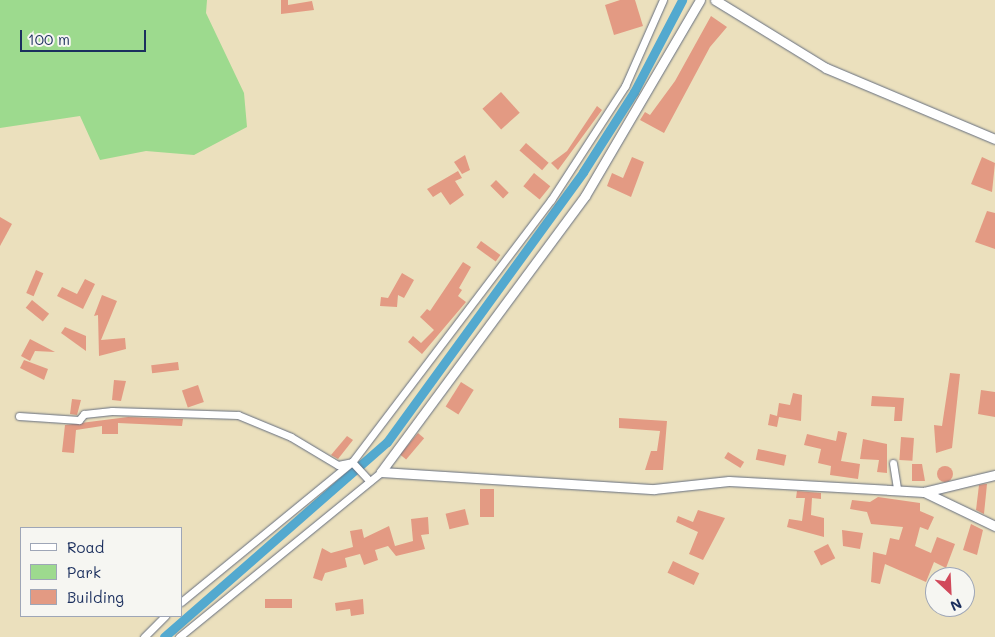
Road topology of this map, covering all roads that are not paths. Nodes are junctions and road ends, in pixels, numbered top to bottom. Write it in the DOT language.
graph roads {
  1 [pos="700,0"];
  2 [pos="715,0"];
  3 [pos="661,1"];
  4 [pos="995,139"];
  5 [pos="18,416"];
  6 [pos="352,462"];
  7 [pos="892,462"];
  8 [pos="381,472"];
  9 [pos="995,474"];
  10 [pos="370,481"];
  11 [pos="897,487"];
  12 [pos="924,492"];
  13 [pos="995,526"];
  14 [pos="182,601"];
  15 [pos="165,617"];
  16 [pos="144,637"];
  17 [pos="179,637"];
  1 -- 8 [label="street"];
  2 -- 4 [label="street"];
  3 -- 6 [label="street"];
  5 -- 6 [label="street"];
  6 -- 10 [label="street"];
  6 -- 14 [label="street"];
  7 -- 11 [label="street"];
  8 -- 10 [label="street"];
  8 -- 11 [label="street"];
  9 -- 12 [label="street"];
  10 -- 17 [label="street"];
  11 -- 12 [label="street"];
  12 -- 13 [label="street"];
  15 -- 16 [label="street"];
}
